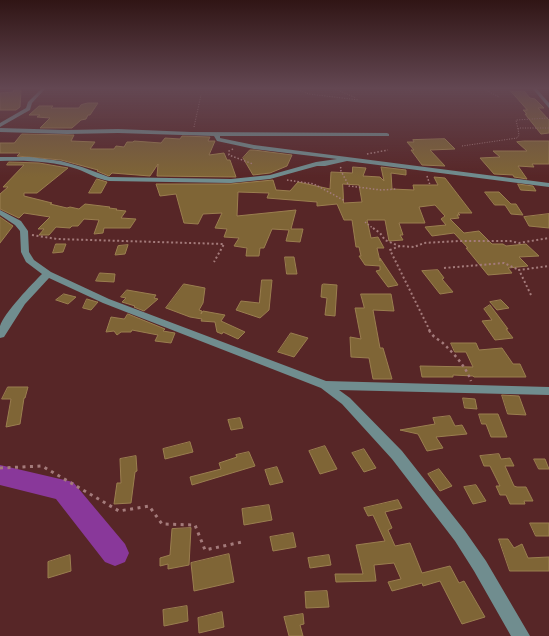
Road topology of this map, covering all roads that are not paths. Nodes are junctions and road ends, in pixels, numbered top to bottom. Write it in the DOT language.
graph roads {
  1 [pos="13,118"];
  2 [pos="0,125"];
  3 [pos="0,130"];
  4 [pos="217,134"];
  5 [pos="387,136"];
  6 [pos="0,159"];
  7 [pos="346,160"];
  8 [pos="549,186"];
  9 [pos="0,212"];
  10 [pos="48,274"];
  11 [pos="0,335"];
  12 [pos="325,385"];
  13 [pos="549,391"];
  14 [pos="521,636"];
  1 -- 2 [label="street"];
  3 -- 4 [label="street"];
  4 -- 5 [label="street"];
  4 -- 7 [label="street"];
  6 -- 7 [label="street"];
  7 -- 8 [label="street"];
  9 -- 10 [label="street"];
  10 -- 11 [label="street"];
  10 -- 12 [label="street"];
  12 -- 13 [label="street"];
  12 -- 14 [label="street"];
}
